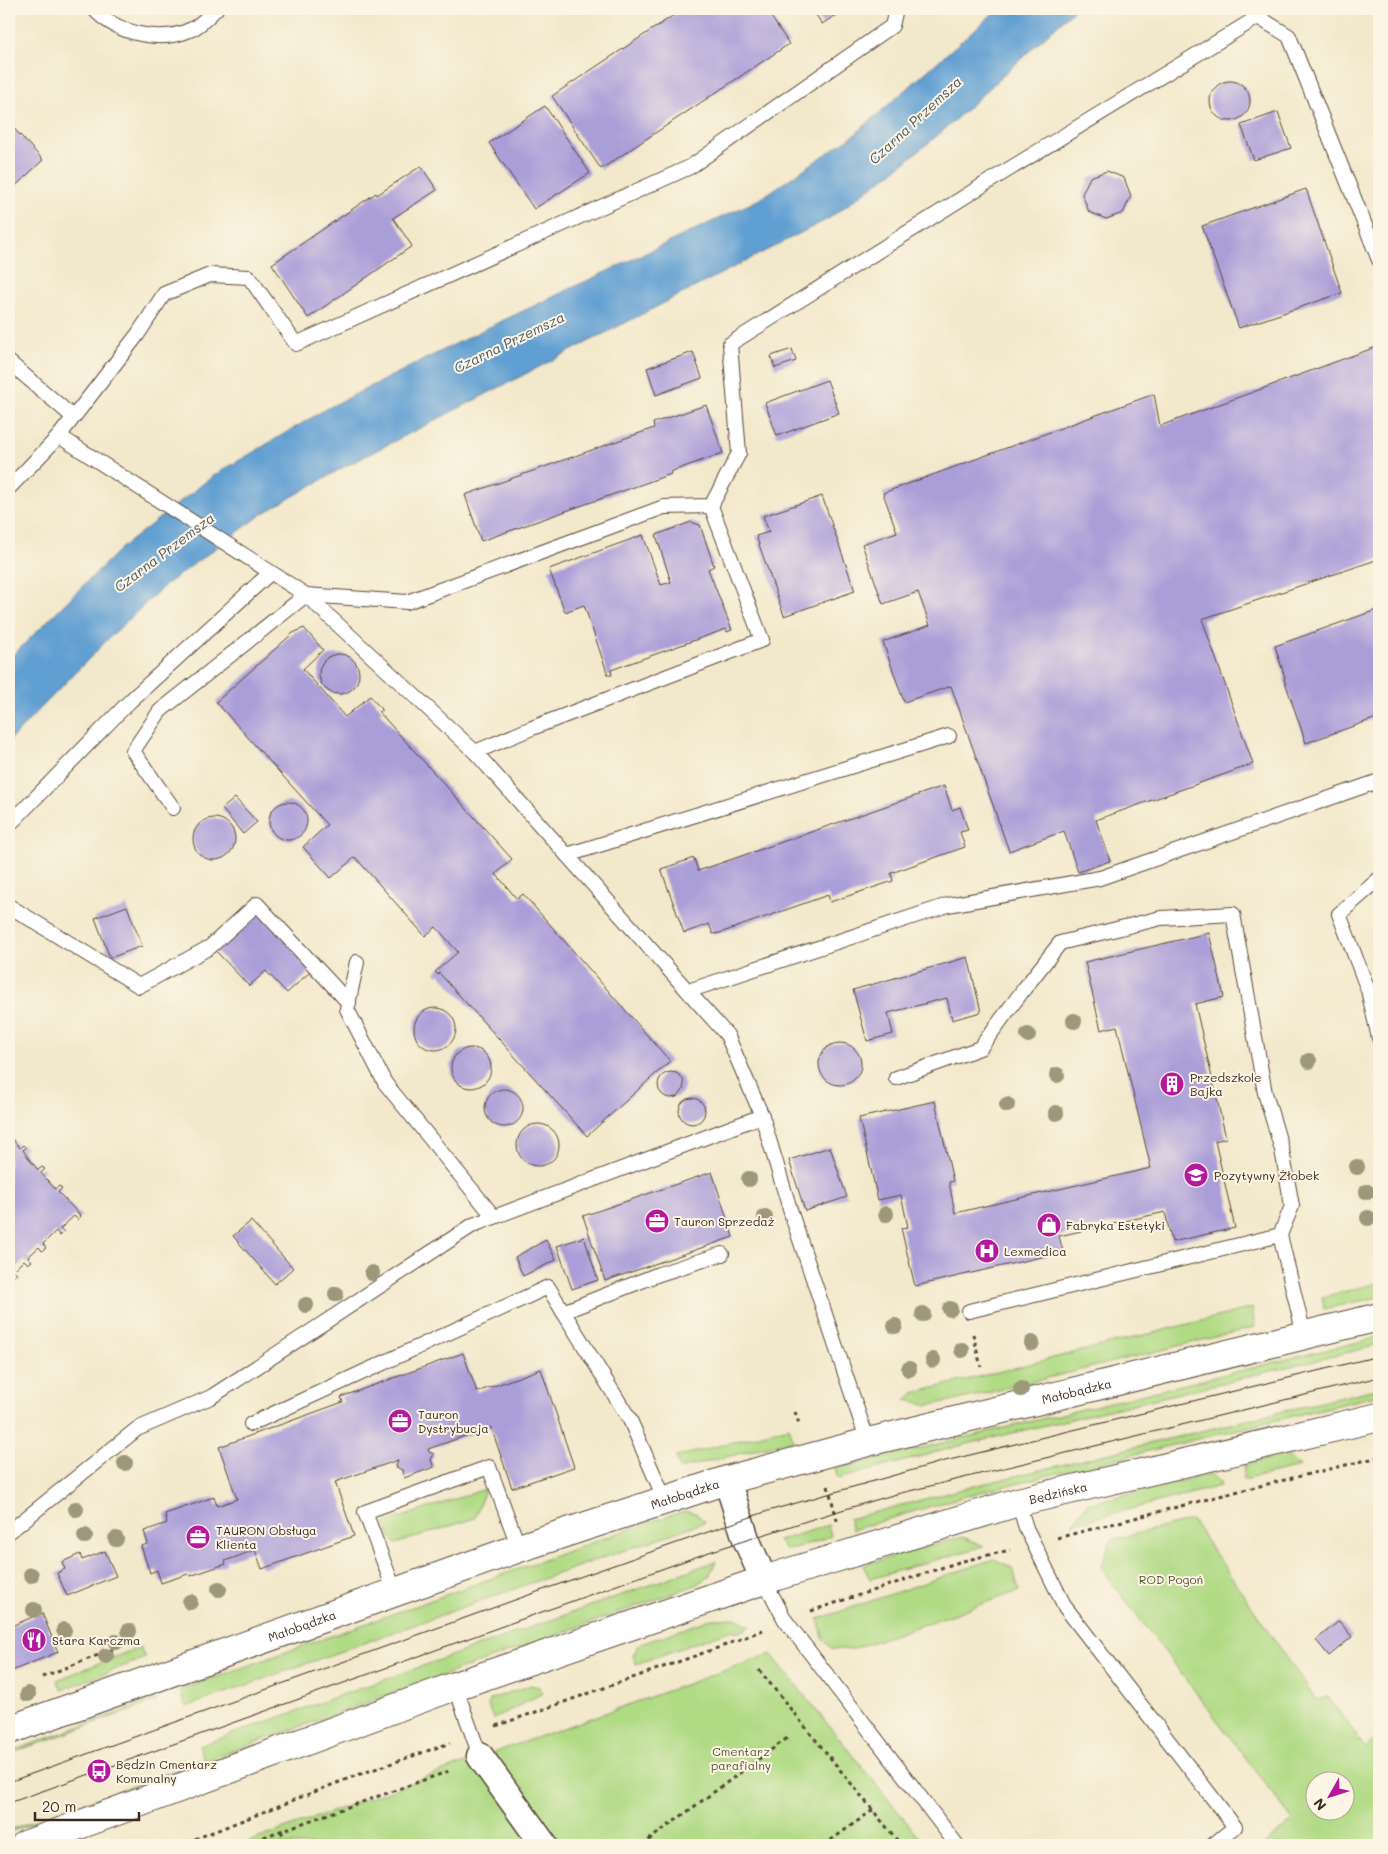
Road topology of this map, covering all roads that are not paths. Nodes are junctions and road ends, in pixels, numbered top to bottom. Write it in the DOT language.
graph roads {
  1 [pos="94,9"];
  2 [pos="216,9"];
  3 [pos="896,9"];
  4 [pos="1379,260"];
  5 [pos="9,362"];
  6 [pos="73,417"];
  7 [pos="59,436"];
  8 [pos="9,488"];
  9 [pos="711,506"];
  10 [pos="270,573"];
  11 [pos="306,595"];
  12 [pos="948,736"];
  13 [pos="475,752"];
  14 [pos="1379,782"];
  15 [pos="173,808"];
  16 [pos="9,825"];
  17 [pos="567,855"];
  18 [pos="1379,879"];
  19 [pos="9,906"];
  20 [pos="357,962"];
  21 [pos="688,991"];
  22 [pos="349,1003"];
  23 [pos="1379,1038"];
  24 [pos="896,1078"];
  25 [pos="762,1116"];
  26 [pos="494,1217"];
  27 [pos="1280,1234"];
  28 [pos="722,1254"];
  29 [pos="969,1311"];
  30 [pos="564,1312"];
  31 [pos="1379,1318"];
  32 [pos="1304,1335"];
  33 [pos="1379,1417"];
  34 [pos="251,1424"];
  35 [pos="868,1442"];
  36 [pos="727,1480"];
  37 [pos="665,1500"];
  38 [pos="1018,1502"];
  39 [pos="9,1532"];
  40 [pos="519,1548"];
  41 [pos="753,1583"];
  42 [pos="395,1592"];
  43 [pos="455,1686"];
  44 [pos="9,1730"];
  45 [pos="482,1759"];
  46 [pos="25,1845"];
  47 [pos="544,1845"];
  48 [pos="957,1845"];
  49 [pos="1213,1845"];
  1 -- 2 [label="lane"];
  3 -- 6 [label="lane"];
  4 -- 9 [label="lane"];
  5 -- 6 [label="lane"];
  6 -- 7 [label="lane"];
  7 -- 8 [label="lane"];
  7 -- 10 [label="lane"];
  9 -- 11 [label="lane"];
  9 -- 13 [label="lane"];
  10 -- 11 [label="lane"];
  10 -- 16 [label="lane"];
  11 -- 13 [label="lane"];
  11 -- 15 [label="lane"];
  12 -- 17 [label="lane"];
  13 -- 17 [label="lane"];
  14 -- 21 [label="lane"];
  17 -- 21 [label="lane"];
  18 -- 23 [label="lane"];
  19 -- 22 [label="lane"];
  20 -- 22 [label="lane"];
  21 -- 25 [label="lane"];
  22 -- 26 [label="lane"];
  24 -- 27 [label="lane"];
  25 -- 26 [label="lane"];
  25 -- 35 [label="lane"];
  26 -- 39 [label="lane"];
  27 -- 29 [label="lane"];
  27 -- 32 [label="lane"];
  28 -- 30 [label="lane"];
  30 -- 34 [label="lane"];
  30 -- 37 [label="lane"];
  31 -- 32 [label="street, Małobądzka"];
  32 -- 35 [label="street, Małobądzka"];
  33 -- 38 [label="street, Będzińska"];
  35 -- 36 [label="street, Małobądzka"];
  36 -- 37 [label="street, Małobądzka"];
  36 -- 41 [label="street"];
  37 -- 40 [label="street, Małobądzka"];
  38 -- 41 [label="street, Będzińska"];
  38 -- 49 [label="lane"];
  40 -- 42 [label="street, Małobądzka"];
  40 -- 42 [label="lane"];
  41 -- 43 [label="street"];
  41 -- 48 [label="lane"];
  42 -- 44 [label="street, Małobądzka"];
  43 -- 45 [label="lane"];
  43 -- 46 [label="street"];
  45 -- 47 [label="street"];
}
